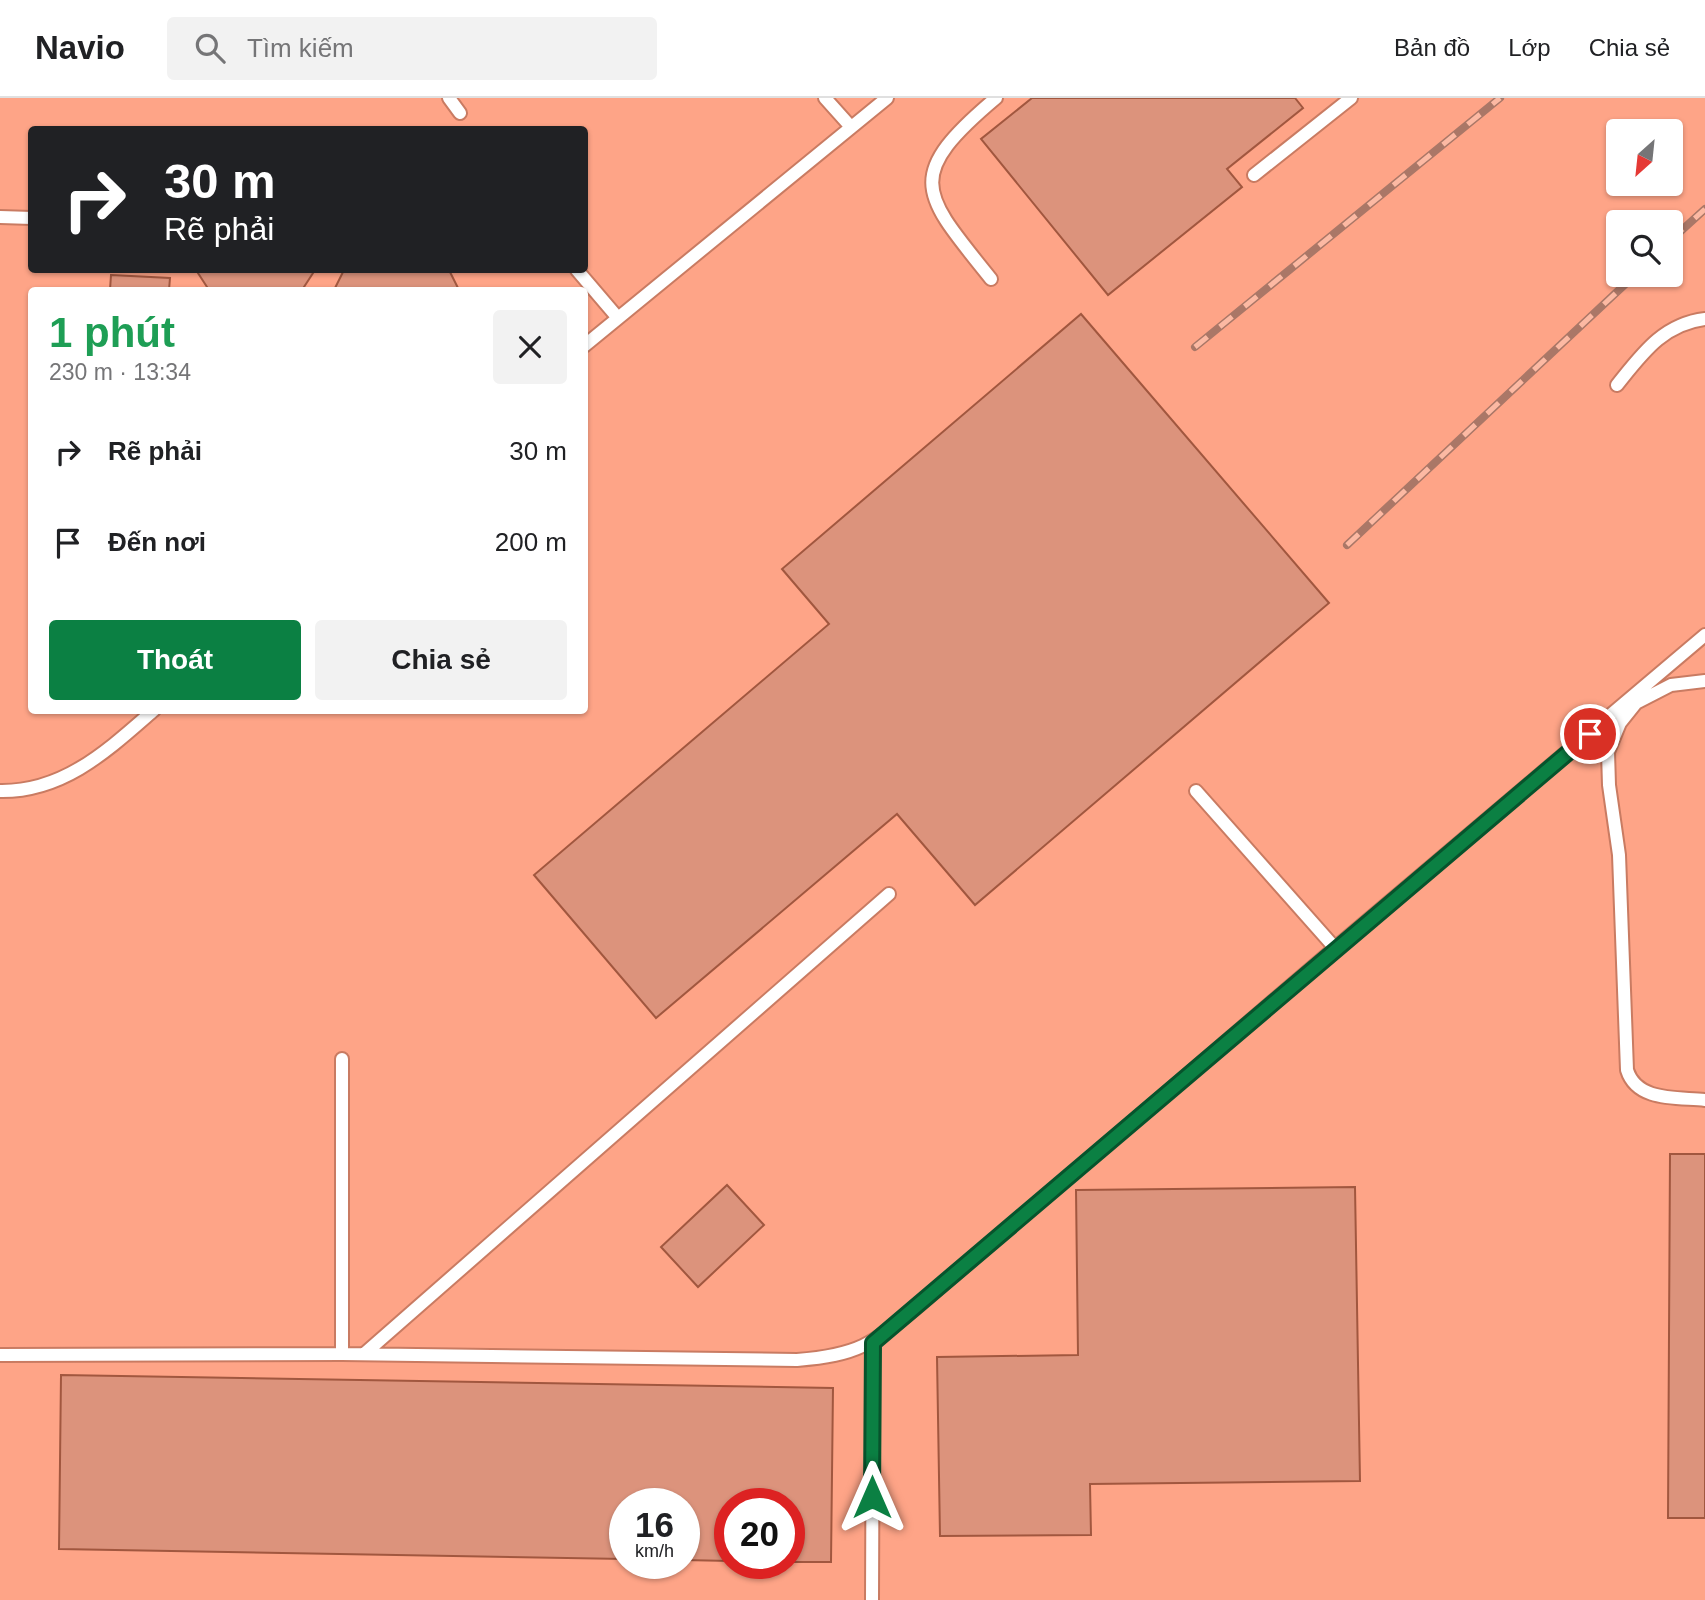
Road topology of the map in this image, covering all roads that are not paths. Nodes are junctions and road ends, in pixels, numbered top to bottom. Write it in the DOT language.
graph roads {
  1 [pos="449,98"];
  2 [pos="825,98"];
  3 [pos="887,98"];
  4 [pos="996,98"];
  5 [pos="1350,98"];
  6 [pos="460,113"];
  7 [pos="851,127"];
  8 [pos="1254,175"];
  9 [pos="0,217"];
  10 [pos="28,218"];
  11 [pos="580,273"];
  12 [pos="991,279"];
  13 [pos="618,318"];
  14 [pos="1705,319"];
  15 [pos="588,343"];
  16 [pos="1617,385"];
  17 [pos="1705,635"];
  18 [pos="1705,681"];
  19 [pos="149,714"];
  20 [pos="0,791"];
  21 [pos="1196,791"];
  22 [pos="889,894"];
  23 [pos="1335,948"];
  24 [pos="342,1059"];
  25 [pos="1705,1100"];
  26 [pos="873,1343"];
  27 [pos="342,1354"];
  28 [pos="364,1354"];
  29 [pos="0,1355"];
  30 [pos="872,1600"];
  1 -- 6 [label="lane"];
  2 -- 7 [label="lane"];
  3 -- 7 [label="lane"];
  4 -- 12 [label="lane"];
  5 -- 8 [label="lane"];
  7 -- 13 [label="lane"];
  9 -- 10 [label="lane"];
  11 -- 13 [label="lane"];
  13 -- 15 [label="lane"];
  14 -- 16 [label="lane"];
  17 -- 23 [label="lane"];
  18 -- 25 [label="lane"];
  19 -- 20 [label="lane"];
  21 -- 23 [label="lane"];
  22 -- 28 [label="lane"];
  23 -- 26 [label="lane"];
  24 -- 27 [label="lane"];
  26 -- 28 [label="lane"];
  26 -- 30 [label="lane"];
  27 -- 28 [label="lane"];
  27 -- 29 [label="lane"];
}
